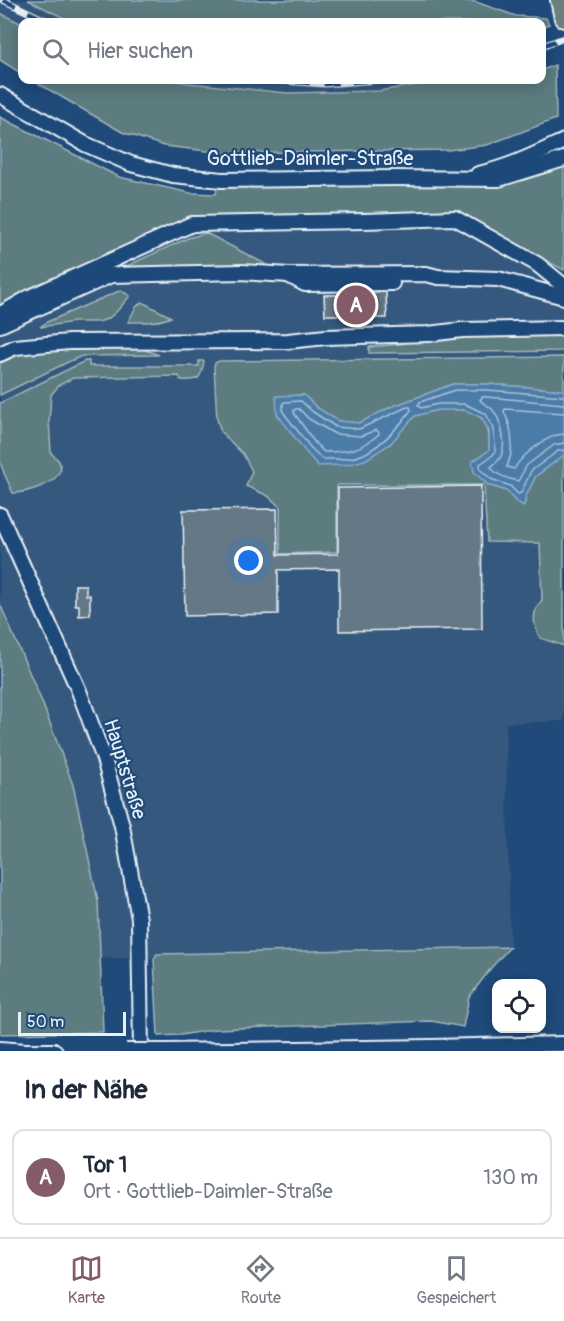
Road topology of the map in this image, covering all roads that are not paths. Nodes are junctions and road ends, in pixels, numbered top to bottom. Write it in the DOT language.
graph roads {
  1 [pos="560,0"];
  2 [pos="564,18"];
  3 [pos="0,95"];
  4 [pos="564,141"];
  5 [pos="564,159"];
  6 [pos="458,177"];
  7 [pos="123,255"];
  8 [pos="111,275"];
  9 [pos="564,286"];
  10 [pos="564,297"];
  11 [pos="0,320"];
  12 [pos="0,324"];
  13 [pos="564,328"];
  14 [pos="0,354"];
  15 [pos="0,515"];
  16 [pos="564,1044"];
  17 [pos="0,1049"];
  18 [pos="26,1051"];
  19 [pos="55,1051"];
  20 [pos="126,1051"];
  21 [pos="141,1051"];
  22 [pos="166,1051"];
  1 -- 2 [label="main road"];
  3 -- 6 [label="street, Gottlieb-Daimler-Straße"];
  4 -- 6 [label="street, Gottlieb-Daimler-Straße"];
  5 -- 6 [label="street, Gottlieb-Daimler-Straße"];
  7 -- 8 [label="street"];
  7 -- 9 [label="street"];
  7 -- 11 [label="street"];
  8 -- 10 [label="street"];
  8 -- 12 [label="street"];
  13 -- 14 [label="street"];
  15 -- 21 [label="street, Hauptstraße"];
  16 -- 22 [label="street"];
  17 -- 18 [label="street"];
  18 -- 19 [label="street"];
  20 -- 22 [label="street, bridge"];
}
